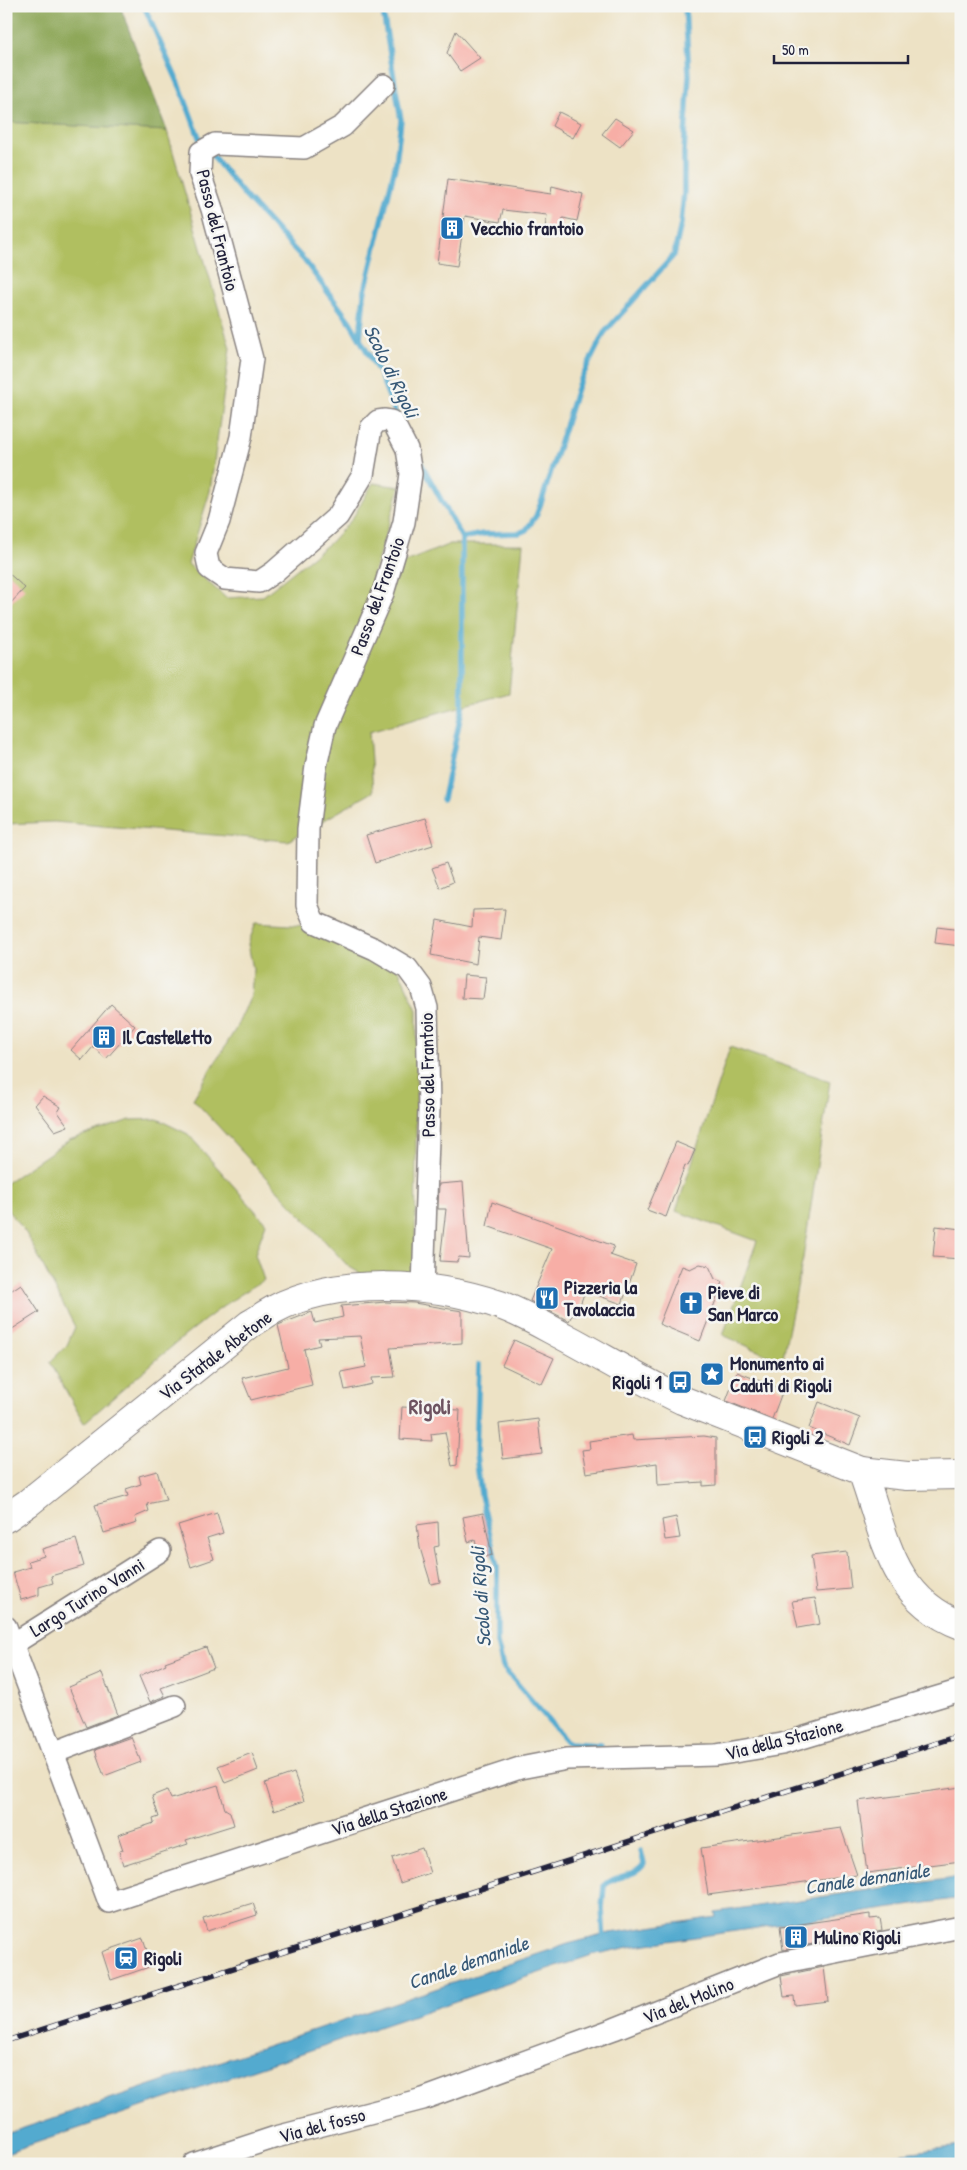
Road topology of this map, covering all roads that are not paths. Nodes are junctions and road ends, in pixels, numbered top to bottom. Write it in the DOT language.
graph roads {
  1 [pos="384,85"];
  2 [pos="423,1288"];
  3 [pos="862,1471"];
  4 [pos="961,1475"];
  5 [pos="6,1518"];
  6 [pos="160,1551"];
  7 [pos="961,1625"];
  8 [pos="10,1635"];
  9 [pos="961,1690"];
  10 [pos="175,1706"];
  11 [pos="53,1753"];
  12 [pos="961,1927"];
  13 [pos="423,2099"];
  14 [pos="194,2164"];
  1 -- 2 [label="street, Passo del Frantoio"];
  2 -- 3 [label="main road, Via Statale Abetone"];
  2 -- 5 [label="main road, Via Statale Abetone"];
  3 -- 4 [label="main road, Via Statale Abetone"];
  3 -- 7 [label="main road"];
  6 -- 8 [label="street, Largo Turino Vanni"];
  8 -- 11 [label="street, Via della Stazione"];
  9 -- 11 [label="street, Via della Stazione"];
  10 -- 11 [label="street"];
  12 -- 13 [label="street, Via del Molino"];
  13 -- 14 [label="street, Via del fosso"];
}
